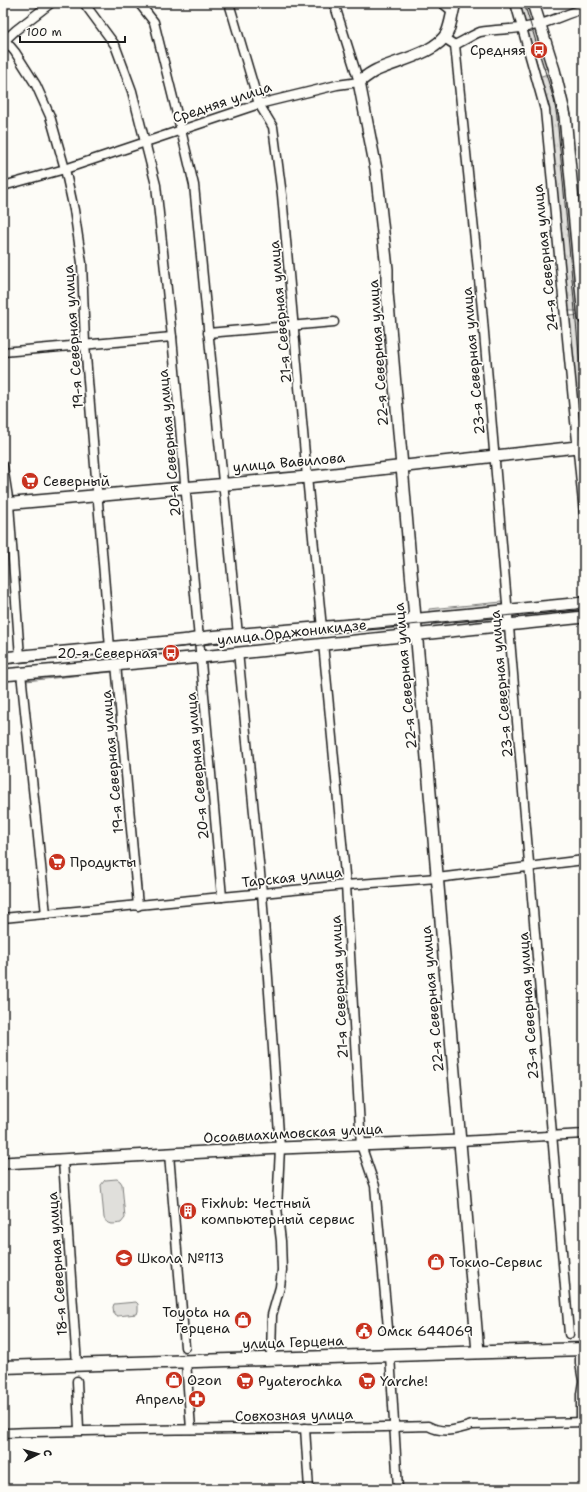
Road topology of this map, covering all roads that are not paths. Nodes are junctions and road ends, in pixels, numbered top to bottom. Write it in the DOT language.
graph roads {
  1 [pos="51,3"];
  2 [pos="84,3"];
  3 [pos="139,3"];
  4 [pos="229,3"];
  5 [pos="334,3"];
  6 [pos="442,3"];
  7 [pos="515,3"];
  8 [pos="533,3"];
  9 [pos="454,7"];
  10 [pos="584,9"];
  11 [pos="540,24"];
  12 [pos="522,27"];
  13 [pos="444,38"];
  14 [pos="4,41"];
  15 [pos="455,45"];
  16 [pos="359,82"];
  17 [pos="259,104"];
  18 [pos="181,130"];
  19 [pos="146,142"];
  20 [pos="65,169"];
  21 [pos="3,186"];
  22 [pos="584,318"];
  23 [pos="334,322"];
  24 [pos="295,326"];
  25 [pos="208,333"];
  26 [pos="172,336"];
  27 [pos="85,344"];
  28 [pos="3,352"];
  29 [pos="577,447"];
  30 [pos="495,456"];
  31 [pos="3,466"];
  32 [pos="402,466"];
  33 [pos="307,477"];
  34 [pos="224,483"];
  35 [pos="186,487"];
  36 [pos="98,496"];
  37 [pos="6,504"];
  38 [pos="584,514"];
  39 [pos="584,603"];
  40 [pos="508,610"];
  41 [pos="584,617"];
  42 [pos="415,619"];
  43 [pos="510,625"];
  44 [pos="322,628"];
  45 [pos="238,635"];
  46 [pos="416,635"];
  47 [pos="199,638"];
  48 [pos="323,644"];
  49 [pos="110,648"];
  50 [pos="238,652"];
  51 [pos="201,656"];
  52 [pos="20,657"];
  53 [pos="3,658"];
  54 [pos="116,664"];
  55 [pos="21,673"];
  56 [pos="3,675"];
  57 [pos="584,860"];
  58 [pos="530,866"];
  59 [pos="437,878"];
  60 [pos="346,885"];
  61 [pos="262,893"];
  62 [pos="222,898"];
  63 [pos="138,906"];
  64 [pos="46,914"];
  65 [pos="3,918"];
  66 [pos="584,1134"];
  67 [pos="552,1137"];
  68 [pos="460,1141"];
  69 [pos="362,1145"];
  70 [pos="280,1148"];
  71 [pos="169,1154"];
  72 [pos="63,1161"];
  73 [pos="3,1163"];
  74 [pos="388,1328"];
  75 [pos="569,1334"];
  76 [pos="185,1347"];
  77 [pos="582,1349"];
  78 [pos="478,1352"];
  79 [pos="390,1355"];
  80 [pos="271,1358"];
  81 [pos="186,1361"];
  82 [pos="77,1365"];
  83 [pos="3,1367"];
  84 [pos="77,1381"];
  85 [pos="582,1422"];
  86 [pos="394,1427"];
  87 [pos="306,1428"];
  88 [pos="191,1429"];
  89 [pos="79,1430"];
  90 [pos="3,1433"];
  91 [pos="309,1489"];
  92 [pos="398,1489"];
  1 -- 14 [label="street"];
  2 -- 19 [label="street, 20-я Северная улица"];
  3 -- 18 [label="street"];
  4 -- 17 [label="street, 21-я Северная улица"];
  5 -- 16 [label="street, 22-я Северная улица"];
  6 -- 9 [label="street"];
  7 -- 12 [label="street, 24-я Северная улица"];
  8 -- 11 [label="main road"];
  9 -- 13 [label="main road"];
  10 -- 11 [label="street"];
  11 -- 12 [label="street"];
  11 -- 22 [label="main road"];
  12 -- 15 [label="street"];
  12 -- 29 [label="street, 24-я Северная улица"];
  13 -- 15 [label="street"];
  13 -- 16 [label="main road, Средняя улица"];
  14 -- 20 [label="street, 19-я Северная улица"];
  15 -- 30 [label="street, 23-я Северная улица"];
  16 -- 17 [label="street, Средняя улица"];
  16 -- 32 [label="main road, 22-я Северная улица"];
  17 -- 18 [label="street, Средняя улица"];
  17 -- 24 [label="street, 21-я Северная улица"];
  18 -- 19 [label="street, Средняя улица"];
  18 -- 25 [label="street"];
  19 -- 20 [label="street, Средняя улица"];
  19 -- 26 [label="street, 20-я Северная улица"];
  20 -- 21 [label="street, Средняя улица"];
  20 -- 27 [label="street, 19-я Северная улица"];
  23 -- 24 [label="street"];
  24 -- 25 [label="street"];
  24 -- 33 [label="street, 21-я Северная улица"];
  25 -- 34 [label="street"];
  26 -- 27 [label="street"];
  26 -- 35 [label="street, 20-я Северная улица"];
  27 -- 28 [label="street"];
  27 -- 36 [label="street, 19-я Северная улица"];
  29 -- 30 [label="main road, улица Вавилова"];
  29 -- 38 [label="street, 24-я Северная улица"];
  30 -- 32 [label="main road, улица Вавилова"];
  30 -- 40 [label="street, 23-я Северная улица"];
  31 -- 37 [label="street"];
  32 -- 33 [label="main road, улица Вавилова"];
  32 -- 42 [label="main road, 22-я Северная улица"];
  33 -- 34 [label="main road, улица Вавилова"];
  33 -- 44 [label="street, 21-я Северная улица"];
  34 -- 35 [label="main road, улица Вавилова"];
  34 -- 45 [label="street"];
  35 -- 36 [label="main road, улица Вавилова"];
  35 -- 47 [label="street, 20-я Северная улица"];
  36 -- 37 [label="main road, улица Вавилова"];
  36 -- 49 [label="street, 19-я Северная улица"];
  37 -- 52 [label="street"];
  39 -- 40 [label="main road, улица Орджоникидзе"];
  40 -- 42 [label="main road, улица Орджоникидзе"];
  40 -- 43 [label="street, 23-я Северная улица"];
  41 -- 43 [label="main road, улица Орджоникидзе"];
  42 -- 44 [label="main road, улица Орджоникидзе"];
  42 -- 46 [label="main road, 22-я Северная улица"];
  43 -- 46 [label="main road, улица Орджоникидзе"];
  43 -- 58 [label="street, 23-я Северная улица"];
  44 -- 45 [label="main road, улица Орджоникидзе"];
  45 -- 47 [label="main road, улица Орджоникидзе"];
  46 -- 48 [label="main road, улица Орджоникидзе"];
  46 -- 59 [label="main road, 22-я Северная улица"];
  47 -- 49 [label="main road, улица Орджоникидзе"];
  47 -- 51 [label="street, 20-я Северная улица"];
  48 -- 50 [label="main road, улица Орджоникидзе"];
  48 -- 60 [label="street, 21-я Северная улица"];
  49 -- 52 [label="main road, улица Орджоникидзе"];
  50 -- 51 [label="main road, улица Орджоникидзе"];
  50 -- 61 [label="street"];
  51 -- 54 [label="main road, улица Орджоникидзе"];
  51 -- 62 [label="street, 20-я Северная улица"];
  52 -- 53 [label="main road, улица Орджоникидзе"];
  54 -- 55 [label="main road, улица Орджоникидзе"];
  54 -- 63 [label="street, 19-я Северная улица"];
  55 -- 56 [label="main road, улица Орджоникидзе"];
  55 -- 64 [label="street"];
  57 -- 58 [label="street, Тарская улица"];
  58 -- 59 [label="street, Тарская улица"];
  58 -- 67 [label="street, 23-я Северная улица"];
  59 -- 60 [label="street, Тарская улица"];
  59 -- 68 [label="main road, 22-я Северная улица"];
  60 -- 61 [label="street, Тарская улица"];
  60 -- 69 [label="street, 21-я Северная улица"];
  61 -- 62 [label="street, Тарская улица"];
  61 -- 70 [label="street"];
  62 -- 63 [label="street, Тарская улица"];
  63 -- 64 [label="street, Тарская улица"];
  64 -- 65 [label="street, Тарская улица"];
  66 -- 67 [label="street, Осоавиахимовская улица"];
  67 -- 68 [label="street, Осоавиахимовская улица"];
  67 -- 75 [label="street, 23-я Северная улица"];
  68 -- 69 [label="main road, Осоавиахимовская улица"];
  68 -- 78 [label="main road, 22-я Северная улица"];
  69 -- 70 [label="main road, Осоавиахимовская улица"];
  69 -- 74 [label="street, 21-я Северная улица"];
  70 -- 71 [label="main road, Осоавиахимовская улица"];
  70 -- 80 [label="street"];
  71 -- 72 [label="main road, Осоавиахимовская улица"];
  71 -- 76 [label="street"];
  72 -- 73 [label="main road, Осоавиахимовская улица"];
  72 -- 82 [label="street, 18-я Северная улица"];
  77 -- 78 [label="main road, улица Герцена"];
  77 -- 85 [label="street"];
  78 -- 79 [label="main road, улица Герцена"];
  79 -- 80 [label="main road, улица Герцена"];
  79 -- 86 [label="street"];
  80 -- 81 [label="main road, улица Герцена"];
  81 -- 82 [label="main road, улица Герцена"];
  81 -- 88 [label="street"];
  82 -- 83 [label="main road, улица Герцена"];
  84 -- 89 [label="street"];
  85 -- 86 [label="street, Совхозная улица"];
  86 -- 87 [label="street, Совхозная улица"];
  86 -- 92 [label="street"];
  87 -- 88 [label="street, Совхозная улица"];
  87 -- 91 [label="street"];
  88 -- 89 [label="street, Совхозная улица"];
  89 -- 90 [label="street, Совхозная улица"];
}
